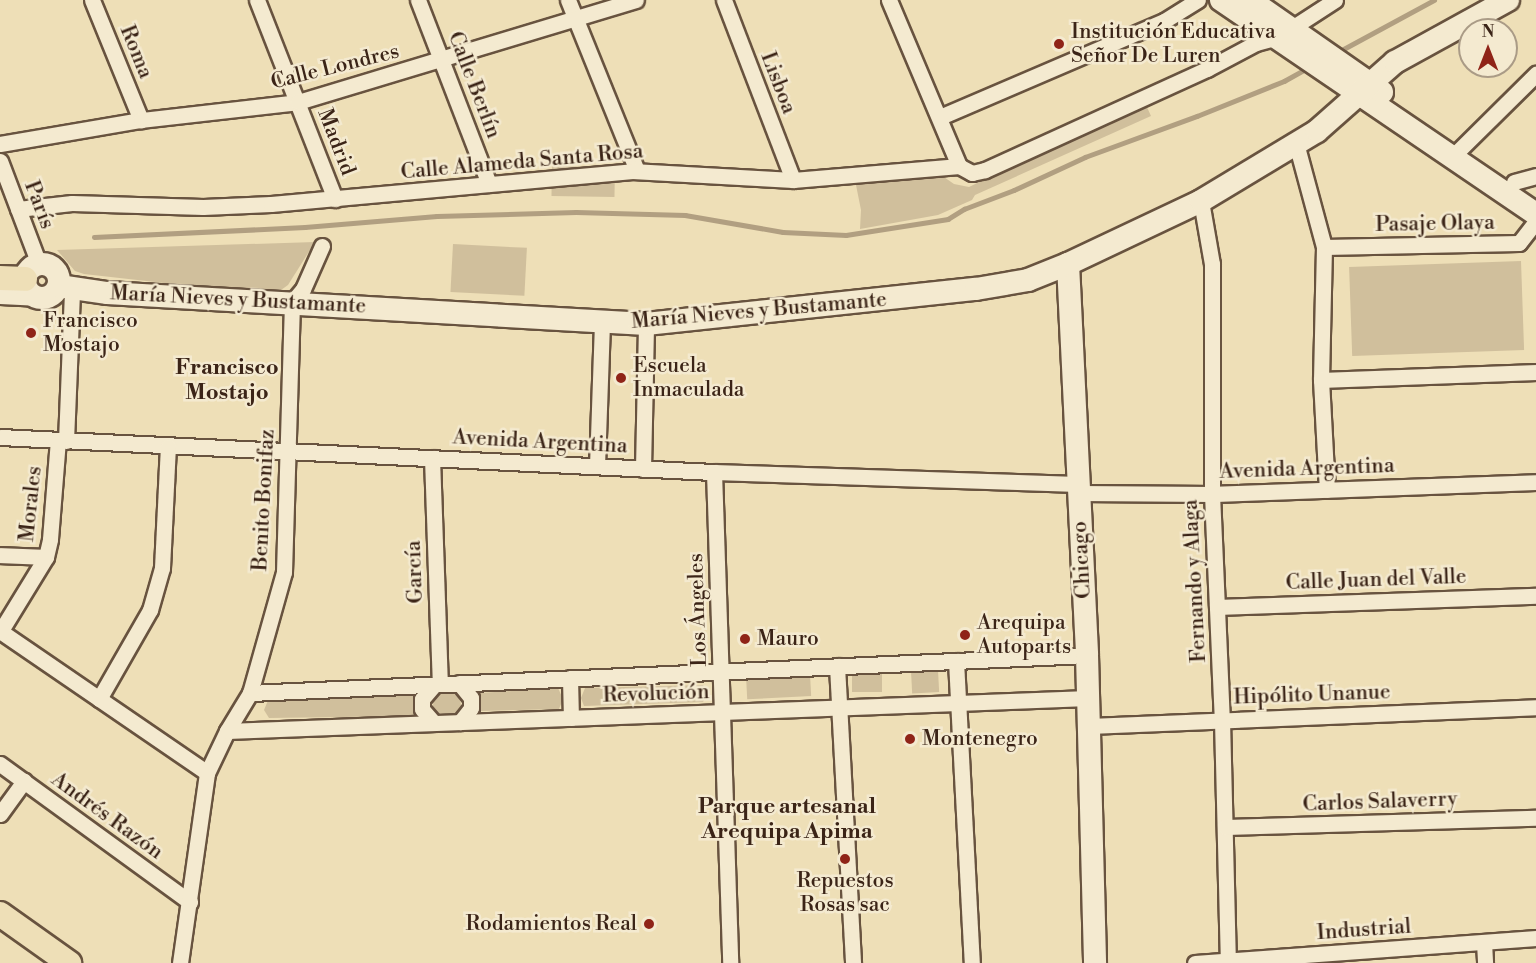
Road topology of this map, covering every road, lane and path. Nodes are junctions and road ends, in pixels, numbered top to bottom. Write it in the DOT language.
graph roads {
  1 [pos="92,0"];
  2 [pos="257,0"];
  3 [pos="418,0"];
  4 [pos="568,0"];
  5 [pos="636,0"];
  6 [pos="723,0"];
  7 [pos="889,0"];
  8 [pos="1198,0"];
  9 [pos="1221,0"];
  10 [pos="1250,0"];
  11 [pos="1335,0"];
  12 [pos="1508,0"];
  13 [pos="575,18"];
  14 [pos="1286,32"];
  15 [pos="443,60"];
  16 [pos="1536,74"];
  17 [pos="1355,82"];
  18 [pos="298,102"];
  19 [pos="940,117"];
  20 [pos="141,120"];
  21 [pos="0,144"];
  22 [pos="1296,144"];
  23 [pos="1455,153"];
  24 [pos="0,160"];
  25 [pos="959,166"];
  26 [pos="637,171"];
  27 [pos="1525,179"];
  28 [pos="793,180"];
  29 [pos="489,184"];
  30 [pos="1536,197"];
  31 [pos="335,199"];
  32 [pos="1201,201"];
  33 [pos="18,209"];
  34 [pos="1536,214"];
  35 [pos="1536,221"];
  36 [pos="322,246"];
  37 [pos="1324,247"];
  38 [pos="1068,264"];
  39 [pos="32,272"];
  40 [pos="0,278"];
  41 [pos="57,291"];
  42 [pos="0,296"];
  43 [pos="292,302"];
  44 [pos="602,323"];
  45 [pos="646,324"];
  46 [pos="1536,372"];
  47 [pos="1321,380"];
  48 [pos="0,437"];
  49 [pos="62,440"];
  50 [pos="168,446"];
  51 [pos="287,451"];
  52 [pos="432,458"];
  53 [pos="597,466"];
  54 [pos="643,469"];
  55 [pos="714,472"];
  56 [pos="1536,482"];
  57 [pos="1078,488"];
  58 [pos="1327,490"];
  59 [pos="1212,494"];
  60 [pos="0,555"];
  61 [pos="46,557"];
  62 [pos="1536,596"];
  63 [pos="1217,607"];
  64 [pos="0,632"];
  65 [pos="1087,655"];
  66 [pos="956,661"];
  67 [pos="837,666"];
  68 [pos="721,672"];
  69 [pos="570,678"];
  70 [pos="459,683"];
  71 [pos="437,684"];
  72 [pos="250,693"];
  73 [pos="99,699"];
  74 [pos="1088,699"];
  75 [pos="958,703"];
  76 [pos="1536,707"];
  77 [pos="837,708"];
  78 [pos="722,712"];
  79 [pos="571,718"];
  80 [pos="1222,720"];
  81 [pos="460,722"];
  82 [pos="434,723"];
  83 [pos="1089,726"];
  84 [pos="227,731"];
  85 [pos="0,764"];
  86 [pos="207,773"];
  87 [pos="24,781"];
  88 [pos="0,814"];
  89 [pos="1536,818"];
  90 [pos="1225,827"];
  91 [pos="190,902"];
  92 [pos="0,914"];
  93 [pos="1536,938"];
  94 [pos="1484,942"];
  95 [pos="1228,960"];
  96 [pos="69,963"];
  97 [pos="180,963"];
  98 [pos="730,963"];
  99 [pos="853,963"];
  100 [pos="972,963"];
  101 [pos="1095,963"];
  102 [pos="1195,963"];
  103 [pos="1485,963"];
  1 -- 20 [label="street, Roma"];
  2 -- 18 [label="street, Madrid"];
  3 -- 15 [label="street, Calle Berlín"];
  4 -- 13 [label="street"];
  5 -- 13 [label="street, Calle Londres"];
  6 -- 28 [label="street, Lisboa"];
  7 -- 19 [label="street"];
  8 -- 19 [label="street"];
  9 -- 14 [label="street"];
  10 -- 14 [label="street"];
  11 -- 14 [label="street, Calle Alameda Santa Rosa"];
  12 -- 17 [label="street, María Nieves y Bustamante"];
  13 -- 15 [label="street, Calle Londres"];
  13 -- 26 [label="street"];
  14 -- 17 [label="street"];
  14 -- 25 [label="street, Calle Alameda Santa Rosa"];
  15 -- 18 [label="street, Calle Londres"];
  15 -- 29 [label="street, Calle Berlín"];
  16 -- 23 [label="street"];
  17 -- 22 [label="street, María Nieves y Bustamante"];
  17 -- 23 [label="street"];
  18 -- 20 [label="street, Calle Londres"];
  18 -- 31 [label="street, Madrid"];
  19 -- 25 [label="street"];
  20 -- 21 [label="street, Calle Londres"];
  22 -- 32 [label="street, María Nieves y Bustamante"];
  22 -- 37 [label="street"];
  23 -- 27 [label="street"];
  23 -- 34 [label="street"];
  24 -- 33 [label="street, París"];
  25 -- 28 [label="street, Calle Alameda Santa Rosa"];
  26 -- 28 [label="street, Calle Alameda Santa Rosa"];
  26 -- 29 [label="street, Calle Alameda Santa Rosa"];
  27 -- 30 [label="street"];
  29 -- 31 [label="street, Calle Alameda Santa Rosa"];
  31 -- 33 [label="street, Calle Alameda Santa Rosa"];
  32 -- 38 [label="street, María Nieves y Bustamante"];
  32 -- 59 [label="street, Fernando y Alaga"];
  33 -- 39 [label="street, París"];
  35 -- 37 [label="street, Pasaje Olaya"];
  36 -- 43 [label="street"];
  37 -- 47 [label="street"];
  38 -- 45 [label="street, María Nieves y Bustamante"];
  38 -- 57 [label="street, Chicago"];
  39 -- 40 [label="main road"];
  39 -- 41 [label="street"];
  39 -- 41 [label="street"];
  41 -- 42 [label="street"];
  41 -- 43 [label="street, María Nieves y Bustamante"];
  41 -- 49 [label="street, Morales"];
  43 -- 44 [label="street, María Nieves y Bustamante"];
  43 -- 51 [label="street, Benito Bonifaz"];
  44 -- 45 [label="street, María Nieves y Bustamante"];
  44 -- 53 [label="street"];
  45 -- 54 [label="street"];
  46 -- 47 [label="street"];
  47 -- 58 [label="street"];
  48 -- 49 [label="street, Avenida Argentina"];
  49 -- 50 [label="street, Avenida Argentina"];
  49 -- 61 [label="street, Morales"];
  50 -- 51 [label="street, Avenida Argentina"];
  50 -- 73 [label="street"];
  51 -- 52 [label="street, Avenida Argentina"];
  51 -- 72 [label="street, Benito Bonifaz"];
  52 -- 53 [label="street, Avenida Argentina"];
  52 -- 71 [label="street, García"];
  53 -- 54 [label="street, Avenida Argentina"];
  54 -- 55 [label="street, Avenida Argentina"];
  55 -- 57 [label="street, Avenida Argentina"];
  55 -- 68 [label="street, Los Ángeles"];
  56 -- 58 [label="street, Avenida Argentina"];
  57 -- 59 [label="street, Avenida Argentina"];
  57 -- 65 [label="street, Chicago"];
  58 -- 59 [label="street, Avenida Argentina"];
  59 -- 63 [label="street, Fernando y Alaga"];
  60 -- 61 [label="street"];
  61 -- 64 [label="street, Morales"];
  62 -- 63 [label="street, Calle Juan del Valle"];
  63 -- 80 [label="street, Fernando y Alaga"];
  64 -- 73 [label="street"];
  65 -- 66 [label="street, Revolución"];
  65 -- 74 [label="street, Chicago"];
  66 -- 67 [label="street, Revolución"];
  66 -- 75 [label="street"];
  67 -- 68 [label="street, Revolución"];
  67 -- 77 [label="street"];
  68 -- 69 [label="street, Revolución"];
  68 -- 78 [label="street, Los Ángeles"];
  69 -- 70 [label="street, Revolución"];
  69 -- 79 [label="street"];
  70 -- 71 [label="street, Revolución"];
  70 -- 81 [label="street"];
  71 -- 72 [label="street, Revolución"];
  71 -- 82 [label="street"];
  72 -- 84 [label="street, Benito Bonifaz"];
  73 -- 86 [label="street"];
  74 -- 75 [label="street, Revolución"];
  74 -- 83 [label="street, Chicago"];
  75 -- 77 [label="street, Revolución"];
  75 -- 100 [label="street"];
  76 -- 80 [label="street, Hipólito Unanue"];
  77 -- 78 [label="street, Revolución"];
  77 -- 99 [label="street"];
  78 -- 79 [label="street, Revolución"];
  78 -- 98 [label="street, Los Ángeles"];
  79 -- 81 [label="street, Revolución"];
  80 -- 83 [label="street, Hipólito Unanue"];
  80 -- 90 [label="street, Fernando y Alaga"];
  81 -- 82 [label="street, Revolución"];
  82 -- 84 [label="street, Revolución"];
  83 -- 101 [label="street, Chicago"];
  84 -- 86 [label="street, Benito Bonifaz"];
  85 -- 87 [label="street, Andrés Razón"];
  86 -- 91 [label="street, Benito Bonifaz"];
  87 -- 88 [label="street"];
  87 -- 91 [label="street, Andrés Razón"];
  89 -- 90 [label="street, Carlos Salaverry"];
  90 -- 95 [label="street, Fernando y Alaga"];
  91 -- 97 [label="street, Benito Bonifaz"];
  92 -- 96 [label="main road"];
  93 -- 94 [label="street, Industrial"];
  94 -- 95 [label="street, Industrial"];
  94 -- 103 [label="street"];
  95 -- 102 [label="street, Industrial"];
}
